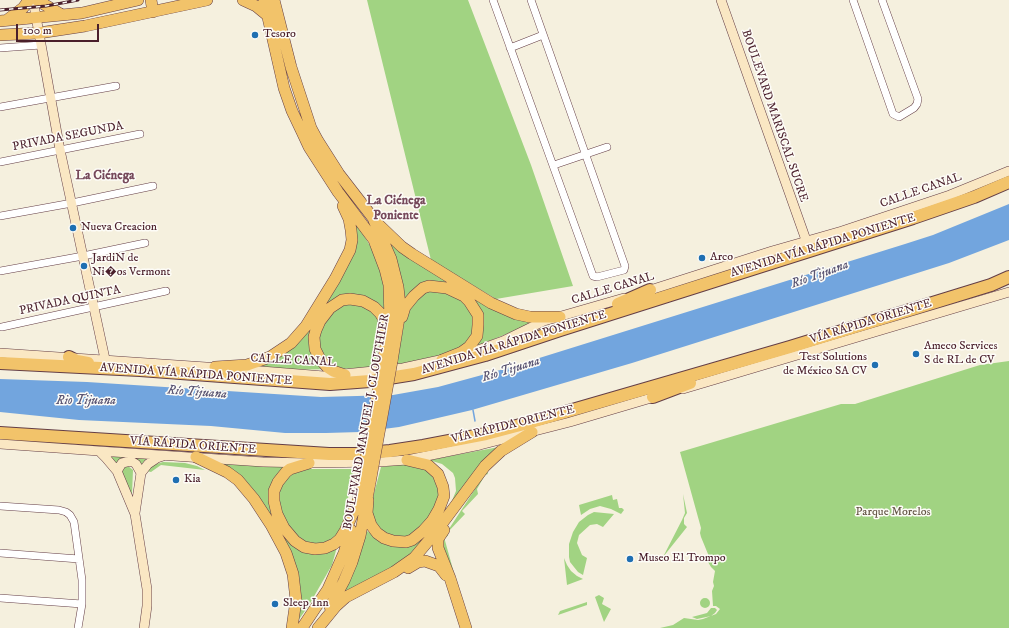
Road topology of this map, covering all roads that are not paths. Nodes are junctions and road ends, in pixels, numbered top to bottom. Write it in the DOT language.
graph roads {
  1 [pos="29,0"];
  2 [pos="33,0"];
  3 [pos="37,0"];
  4 [pos="138,0"];
  5 [pos="151,0"];
  6 [pos="207,0"];
  7 [pos="243,0"];
  8 [pos="264,0"];
  9 [pos="274,0"];
  10 [pos="281,0"];
  11 [pos="493,0"];
  12 [pos="531,0"];
  13 [pos="720,0"];
  14 [pos="853,0"];
  15 [pos="882,0"];
  16 [pos="153,12"];
  17 [pos="272,14"];
  18 [pos="62,15"];
  19 [pos="36,18"];
  20 [pos="3,21"];
  21 [pos="39,33"];
  22 [pos="0,35"];
  23 [pos="543,35"];
  24 [pos="41,44"];
  25 [pos="0,48"];
  26 [pos="510,48"];
  27 [pos="116,86"];
  28 [pos="51,98"];
  29 [pos="0,107"];
  30 [pos="140,134"];
  31 [pos="607,147"];
  32 [pos="60,150"];
  33 [pos="586,155"];
  34 [pos="0,162"];
  35 [pos="554,165"];
  36 [pos="1009,171"];
  37 [pos="1009,177"];
  38 [pos="1009,182"];
  39 [pos="153,186"];
  40 [pos="338,192"];
  41 [pos="974,197"];
  42 [pos="72,204"];
  43 [pos="0,216"];
  44 [pos="373,218"];
  45 [pos="913,218"];
  46 [pos="842,231"];
  47 [pos="806,240"];
  48 [pos="145,243"];
  49 [pos="83,256"];
  50 [pos="0,271"];
  51 [pos="1009,278"];
  52 [pos="1009,283"];
  53 [pos="991,285"];
  54 [pos="650,290"];
  55 [pos="166,292"];
  56 [pos="1009,292"];
  57 [pos="94,308"];
  58 [pos="560,317"];
  59 [pos="2,327"];
  60 [pos="560,330"];
  61 [pos="397,331"];
  62 [pos="387,340"];
  63 [pos="790,347"];
  64 [pos="0,353"];
  65 [pos="69,357"];
  66 [pos="105,359"];
  67 [pos="442,360"];
  68 [pos="388,362"];
  69 [pos="0,363"];
  70 [pos="214,367"];
  71 [pos="140,370"];
  72 [pos="345,375"];
  73 [pos="653,398"];
  74 [pos="532,432"];
  75 [pos="0,433"];
  76 [pos="0,444"];
  77 [pos="98,451"];
  78 [pos="166,455"];
  79 [pos="196,457"];
  80 [pos="407,460"];
  81 [pos="309,463"];
  82 [pos="117,471"];
  83 [pos="141,473"];
  84 [pos="479,473"];
  85 [pos="363,502"];
  86 [pos="0,506"];
  87 [pos="135,514"];
  88 [pos="0,553"];
  89 [pos="79,559"];
  90 [pos="360,589"];
  91 [pos="0,598"];
  92 [pos="82,604"];
  93 [pos="78,628"];
  94 [pos="144,628"];
  95 [pos="292,628"];
  96 [pos="302,628"];
  97 [pos="318,628"];
  98 [pos="462,628"];
  99 [pos="466,628"];
  1 -- 20 [label="main road"];
  2 -- 19 [label="main road"];
  3 -- 18 [label="main road"];
  4 -- 18 [label="main road"];
  5 -- 16 [label="main road"];
  6 -- 16 [label="main road"];
  7 -- 17 [label="main road"];
  8 -- 17 [label="main road, BOULEVARD MANUEL J. CLOUTHIER"];
  9 -- 17 [label="main road, BOULEVARD MANUEL J. CLOUTHIER"];
  10 -- 17 [label="main road"];
  11 -- 26 [label="street"];
  12 -- 23 [label="street"];
  13 -- 47 [label="main road, BOULEVARD MARISCAL SUCRE"];
  14 -- 15 [label="street"];
  16 -- 21 [label="main road"];
  17 -- 40 [label="main road, BOULEVARD MANUEL J. CLOUTHIER"];
  17 -- 44 [label="main road, BOULEVARD MANUEL J. CLOUTHIER"];
  18 -- 19 [label="main road"];
  19 -- 20 [label="main road"];
  19 -- 21 [label="main road"];
  21 -- 22 [label="main road"];
  21 -- 24 [label="main road"];
  23 -- 26 [label="street"];
  23 -- 33 [label="street"];
  24 -- 25 [label="street"];
  24 -- 28 [label="main road"];
  26 -- 35 [label="street"];
  27 -- 28 [label="street"];
  28 -- 29 [label="street"];
  28 -- 32 [label="main road"];
  30 -- 32 [label="street, PRIVADA SEGUNDA"];
  31 -- 33 [label="street"];
  32 -- 34 [label="street, PRIVADA SEGUNDA"];
  32 -- 42 [label="main road"];
  33 -- 35 [label="street"];
  33 -- 35 [label="street"];
  36 -- 46 [label="main road, CALLE CANAL"];
  37 -- 41 [label="highway"];
  38 -- 41 [label="highway, AVENIDA VÍA RÁPIDA PONIENTE"];
  39 -- 42 [label="street"];
  40 -- 62 [label="main road, BOULEVARD MANUEL J. CLOUTHIER"];
  40 -- 70 [label="main road"];
  41 -- 45 [label="highway, AVENIDA VÍA RÁPIDA PONIENTE"];
  42 -- 43 [label="street"];
  42 -- 49 [label="main road"];
  44 -- 58 [label="main road"];
  44 -- 61 [label="main road, BOULEVARD MANUEL J. CLOUTHIER"];
  45 -- 46 [label="highway"];
  45 -- 60 [label="highway, AVENIDA VÍA RÁPIDA PONIENTE"];
  46 -- 47 [label="main road, CALLE CANAL"];
  47 -- 54 [label="main road, CALLE CANAL"];
  48 -- 49 [label="street"];
  49 -- 50 [label="street"];
  49 -- 57 [label="main road"];
  51 -- 53 [label="highway, VÍA RÁPIDA ORIENTE"];
  52 -- 53 [label="highway"];
  53 -- 63 [label="highway, VÍA RÁPIDA ORIENTE"];
  54 -- 58 [label="main road, CALLE CANAL"];
  54 -- 60 [label="highway"];
  55 -- 57 [label="street, PRIVADA QUINTA"];
  56 -- 73 [label="main road"];
  57 -- 59 [label="street, PRIVADA QUINTA"];
  57 -- 66 [label="main road"];
  58 -- 67 [label="main road, CALLE CANAL"];
  60 -- 71 [label="highway, AVENIDA VÍA RÁPIDA PONIENTE"];
  61 -- 67 [label="main road"];
  61 -- 68 [label="main road, BOULEVARD MANUEL J. CLOUTHIER"];
  62 -- 68 [label="main road, BOULEVARD MANUEL J. CLOUTHIER"];
  62 -- 72 [label="main road"];
  63 -- 73 [label="highway"];
  63 -- 75 [label="highway, VÍA RÁPIDA ORIENTE"];
  64 -- 65 [label="main road, CALLE CANAL"];
  65 -- 66 [label="main road, CALLE CANAL"];
  65 -- 71 [label="highway"];
  66 -- 70 [label="main road, CALLE CANAL"];
  67 -- 72 [label="main road, CALLE CANAL"];
  68 -- 85 [label="main road, BOULEVARD MANUEL J. CLOUTHIER, bridge"];
  69 -- 71 [label="highway, AVENIDA VÍA RÁPIDA PONIENTE"];
  70 -- 72 [label="main road, CALLE CANAL"];
  73 -- 74 [label="main road"];
  74 -- 80 [label="main road"];
  74 -- 84 [label="main road"];
  76 -- 77 [label="main road"];
  77 -- 78 [label="main road"];
  77 -- 82 [label="main road"];
  78 -- 79 [label="main road"];
  78 -- 83 [label="main road"];
  79 -- 81 [label="main road"];
  79 -- 95 [label="main road"];
  80 -- 81 [label="main road"];
  80 -- 85 [label="main road"];
  81 -- 85 [label="main road"];
  82 -- 83 [label="main road"];
  82 -- 87 [label="main road"];
  83 -- 87 [label="main road"];
  84 -- 90 [label="main road"];
  84 -- 99 [label="main road"];
  85 -- 96 [label="main road, BOULEVARD MANUEL J. CLOUTHIER"];
  85 -- 97 [label="main road, BOULEVARD MANUEL J. CLOUTHIER"];
  86 -- 89 [label="street"];
  87 -- 94 [label="main road"];
  88 -- 89 [label="street"];
  89 -- 92 [label="street"];
  90 -- 97 [label="main road"];
  90 -- 98 [label="main road"];
  91 -- 92 [label="street"];
  92 -- 93 [label="street"];
}
